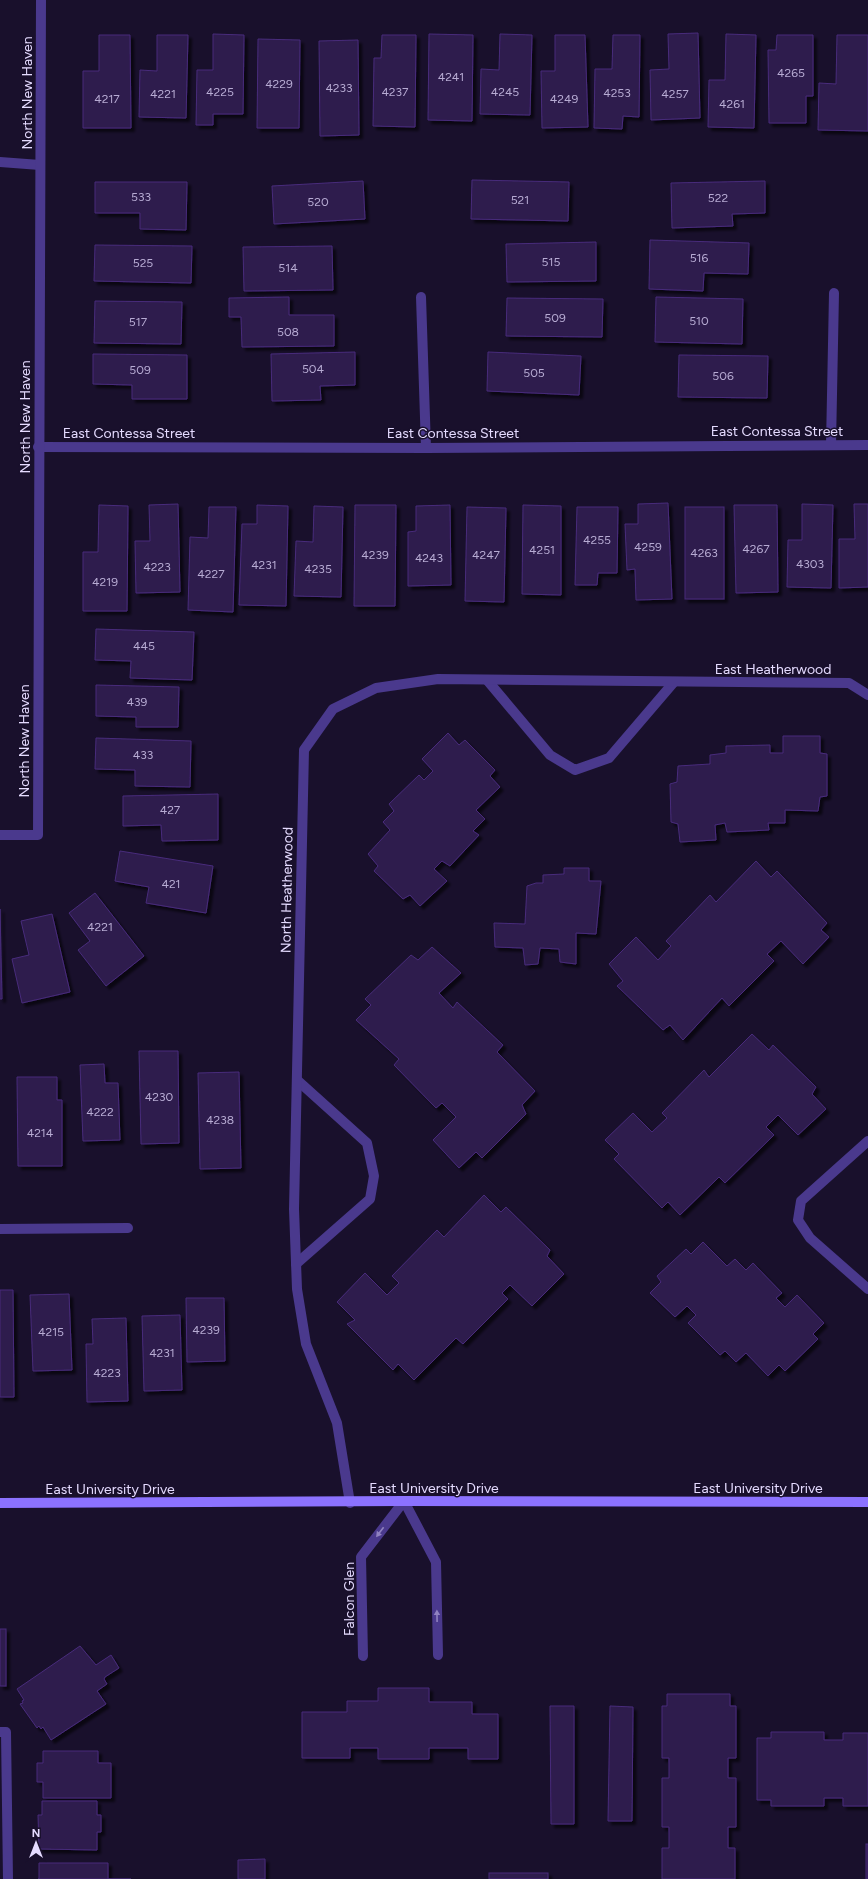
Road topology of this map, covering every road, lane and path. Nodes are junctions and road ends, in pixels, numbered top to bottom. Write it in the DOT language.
graph roads {
  1 [pos="41,0"];
  2 [pos="0,162"];
  3 [pos="40,165"];
  4 [pos="834,293"];
  5 [pos="421,297"];
  6 [pos="831,445"];
  7 [pos="868,445"];
  8 [pos="38,447"];
  9 [pos="426,448"];
  10 [pos="488,680"];
  11 [pos="674,682"];
  12 [pos="868,695"];
  13 [pos="333,709"];
  14 [pos="0,835"];
  15 [pos="297,1080"];
  16 [pos="868,1141"];
  17 [pos="128,1228"];
  18 [pos="0,1229"];
  19 [pos="296,1264"];
  20 [pos="868,1289"];
  21 [pos="404,1501"];
  22 [pos="868,1502"];
  23 [pos="0,1503"];
  24 [pos="350,1503"];
  25 [pos="438,1655"];
  26 [pos="363,1656"];
  27 [pos="0,1732"];
  28 [pos="8,1879"];
  1 -- 3 [label="street, North New Haven"];
  2 -- 3 [label="street"];
  3 -- 8 [label="street, North New Haven"];
  4 -- 6 [label="street"];
  5 -- 9 [label="street"];
  6 -- 7 [label="street, East Contessa Street"];
  6 -- 9 [label="street, East Contessa Street"];
  8 -- 9 [label="street, East Contessa Street"];
  8 -- 14 [label="street, North New Haven"];
  10 -- 11 [label="street, East Heatherwood"];
  10 -- 11 [label="street"];
  10 -- 13 [label="street, East Heatherwood"];
  11 -- 12 [label="street, East Heatherwood"];
  13 -- 15 [label="street, North Heatherwood"];
  15 -- 19 [label="street, North Heatherwood"];
  15 -- 19 [label="street"];
  16 -- 20 [label="street"];
  17 -- 18 [label="street"];
  19 -- 24 [label="street, North Heatherwood"];
  21 -- 22 [label="main road, East University Drive"];
  21 -- 24 [label="main road, East University Drive"];
  25 -- 21 [label="street, one-way"];
  21 -- 26 [label="street, Falcon Glen, one-way"];
  23 -- 24 [label="main road, East University Drive"];
  27 -- 28 [label="street"];
}
